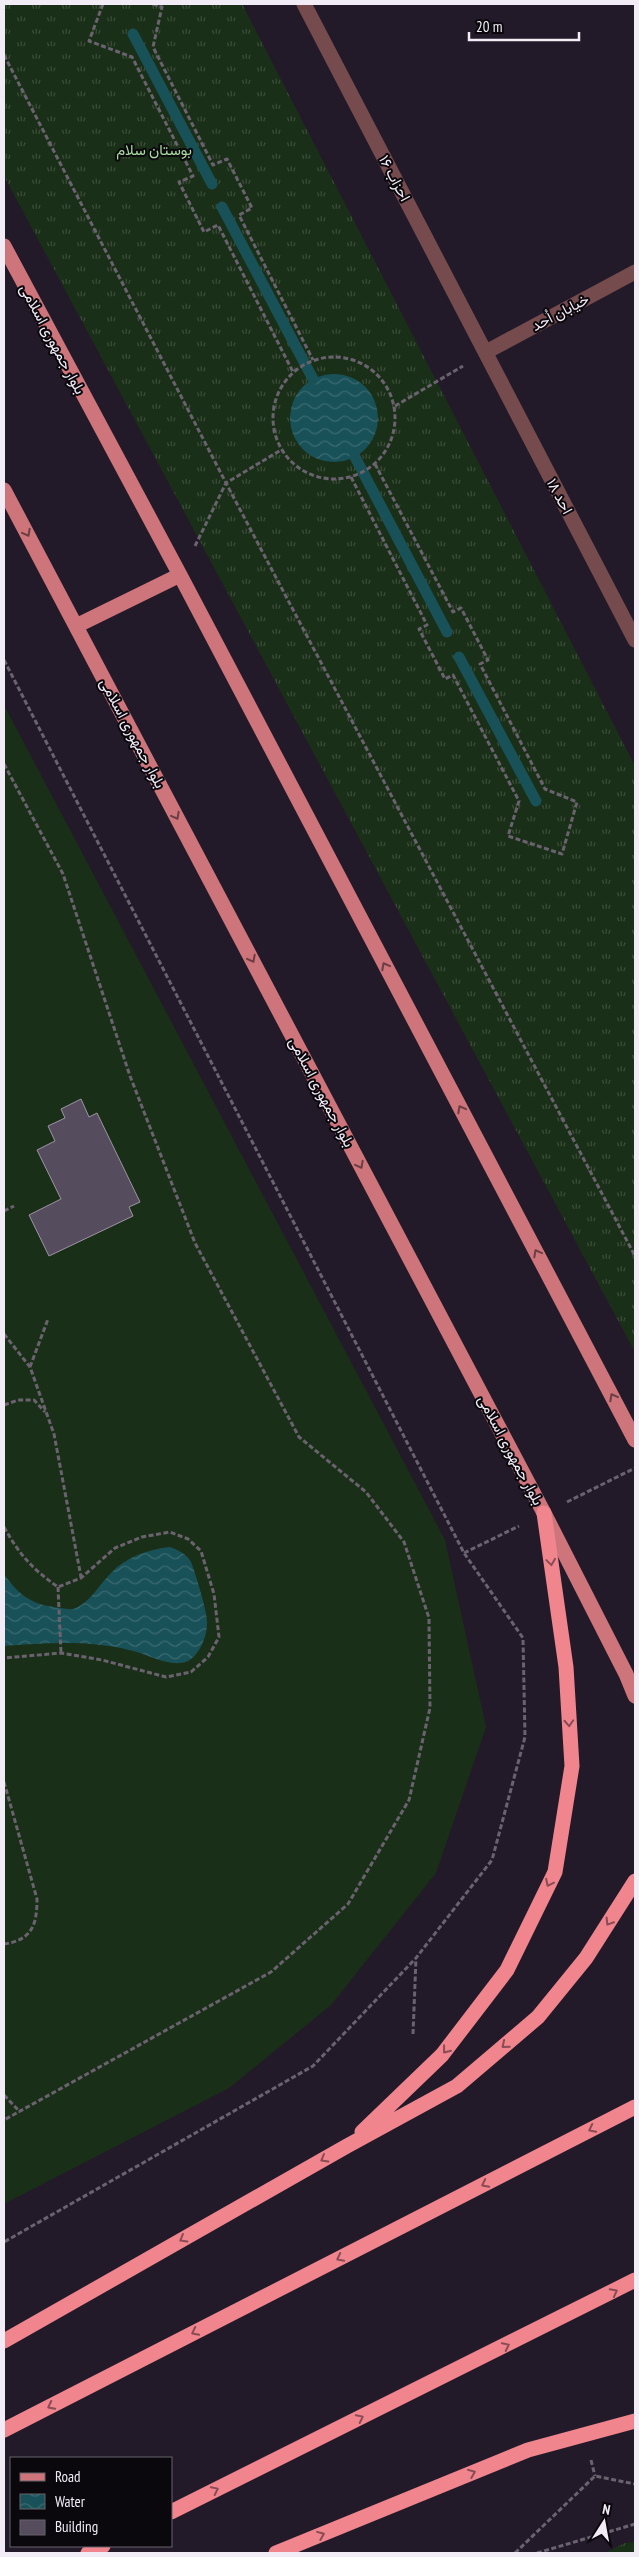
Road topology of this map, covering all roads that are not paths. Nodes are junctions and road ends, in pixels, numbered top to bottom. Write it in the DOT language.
graph roads {
  1 [pos="304,4"];
  2 [pos="4,246"];
  3 [pos="635,272"];
  4 [pos="486,352"];
  5 [pos="4,490"];
  6 [pos="180,575"];
  7 [pos="76,626"];
  8 [pos="635,640"];
  9 [pos="635,1440"];
  10 [pos="544,1513"];
  11 [pos="635,1696"];
  12 [pos="635,1881"];
  13 [pos="635,2107"];
  14 [pos="347,2146"];
  15 [pos="635,2280"];
  16 [pos="4,2341"];
  17 [pos="635,2421"];
  18 [pos="4,2430"];
  19 [pos="172,2512"];
  20 [pos="101,2547"];
  21 [pos="88,2553"];
  22 [pos="276,2553"];
  1 -- 4 [label="street, احزاب ۱۶"];
  2 -- 6 [label="main road, بلوار جمهوری اسلامی"];
  3 -- 4 [label="street, خیابان اُحد"];
  4 -- 8 [label="street, احد ۱۸"];
  5 -- 7 [label="main road, بلوار جمهوری اسلامی, one-way"];
  6 -- 7 [label="main road"];
  9 -- 6 [label="main road, بلوار جمهوری اسلامی, one-way"];
  7 -- 10 [label="main road, بلوار جمهوری اسلامی, one-way"];
  10 -- 11 [label="main road, بلوار جمهوری اسلامی"];
  10 -- 14 [label="highway, one-way"];
  12 -- 14 [label="highway, one-way"];
  13 -- 18 [label="highway, one-way"];
  14 -- 16 [label="highway, one-way"];
  19 -- 15 [label="highway, one-way"];
  22 -- 17 [label="highway, one-way"];
  20 -- 21 [label="highway"];
}
